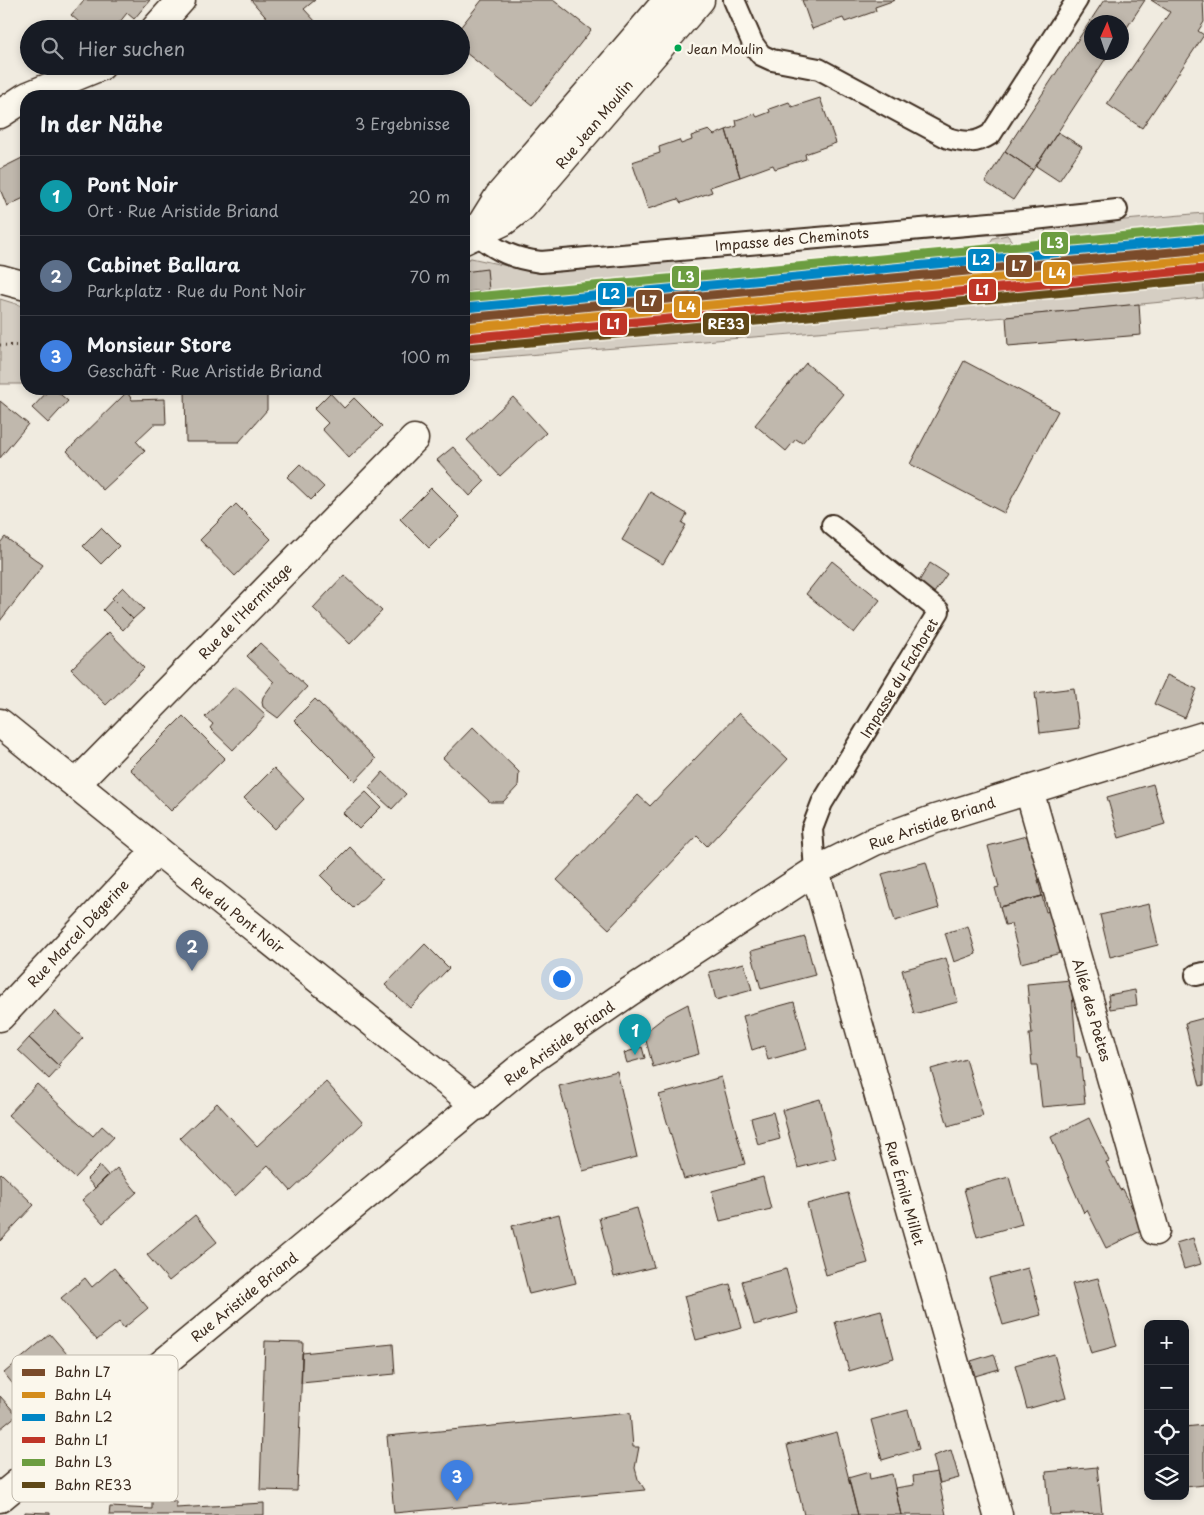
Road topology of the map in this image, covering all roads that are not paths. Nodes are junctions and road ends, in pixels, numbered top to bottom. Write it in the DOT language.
graph roads {
  1 [pos="181,0"];
  2 [pos="668,0"];
  3 [pos="700,0"];
  4 [pos="734,0"];
  5 [pos="1077,0"];
  6 [pos="163,20"];
  7 [pos="633,70"];
  8 [pos="80,75"];
  9 [pos="44,90"];
  10 [pos="20,101"];
  11 [pos="0,114"];
  12 [pos="1117,210"];
  13 [pos="470,237"];
  14 [pos="0,279"];
  15 [pos="20,284"];
  16 [pos="414,439"];
  17 [pos="832,525"];
  18 [pos="0,723"];
  19 [pos="1204,736"];
  20 [pos="76,784"];
  21 [pos="1029,790"];
  22 [pos="157,850"];
  23 [pos="815,871"];
  24 [pos="0,1017"];
  25 [pos="477,1106"];
  26 [pos="1155,1231"];
  27 [pos="174,1355"];
  28 [pos="12,1488"];
  29 [pos="0,1498"];
  30 [pos="998,1515"];
  1 -- 6 [label="street"];
  2 -- 7 [label="street, Rue Jean Moulin"];
  3 -- 7 [label="street, Rue Jean Moulin"];
  4 -- 5 [label="lane"];
  7 -- 13 [label="street, Rue Jean Moulin"];
  8 -- 9 [label="street"];
  10 -- 11 [label="street"];
  12 -- 13 [label="lane, Impasse des Cheminots"];
  14 -- 15 [label="street"];
  16 -- 20 [label="street, Rue de l'Hermitage"];
  17 -- 23 [label="lane, Impasse du Fachoret"];
  18 -- 20 [label="street, Rue du Pont Noir"];
  19 -- 21 [label="street, Rue Aristide Briand"];
  20 -- 22 [label="street, Rue du Pont Noir"];
  21 -- 23 [label="street, Rue Aristide Briand"];
  21 -- 26 [label="street, Allée des Poètes"];
  22 -- 24 [label="street, Rue Marcel Dégerine"];
  22 -- 25 [label="street, Rue du Pont Noir"];
  23 -- 25 [label="street, Rue Aristide Briand"];
  23 -- 30 [label="street, Rue Émile Millet"];
  25 -- 27 [label="street, Rue Aristide Briand"];
  28 -- 29 [label="street, Rue Aristide Briand"];
}
